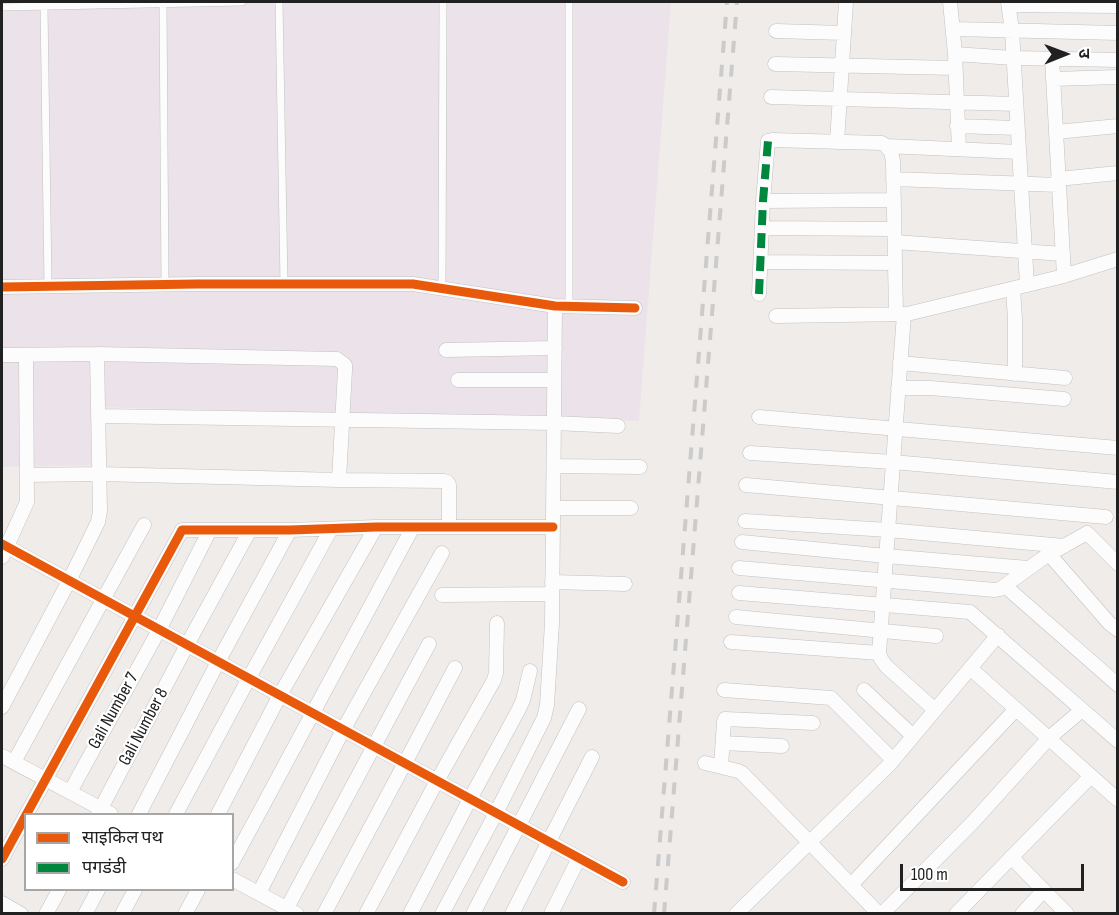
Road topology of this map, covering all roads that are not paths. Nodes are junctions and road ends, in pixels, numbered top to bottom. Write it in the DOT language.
graph roads {
  1 [pos="163,2"];
  2 [pos="242,2"];
  3 [pos="279,2"];
  4 [pos="443,2"];
  5 [pos="569,2"];
  6 [pos="846,2"];
  7 [pos="941,2"];
  8 [pos="950,2"];
  9 [pos="1009,3"];
  10 [pos="44,6"];
  11 [pos="1118,6"];
  12 [pos="2,7"];
  13 [pos="953,30"];
  14 [pos="776,31"];
  15 [pos="1012,31"];
  16 [pos="844,33"];
  17 [pos="1118,33"];
  18 [pos="955,54"];
  19 [pos="1014,58"];
  20 [pos="1052,58"];
  21 [pos="1118,60"];
  22 [pos="775,64"];
  23 [pos="842,66"];
  24 [pos="956,68"];
  25 [pos="1118,78"];
  26 [pos="1053,80"];
  27 [pos="771,97"];
  28 [pos="840,98"];
  29 [pos="956,103"];
  30 [pos="1016,104"];
  31 [pos="957,126"];
  32 [pos="1118,126"];
  33 [pos="1017,128"];
  34 [pos="1056,132"];
  35 [pos="837,142"];
  36 [pos="886,146"];
  37 [pos="959,148"];
  38 [pos="1019,152"];
  39 [pos="1118,173"];
  40 [pos="893,179"];
  41 [pos="1059,182"];
  42 [pos="1020,184"];
  43 [pos="894,200"];
  44 [pos="763,201"];
  45 [pos="762,228"];
  46 [pos="894,236"];
  47 [pos="1024,251"];
  48 [pos="1063,254"];
  49 [pos="1118,259"];
  50 [pos="760,262"];
  51 [pos="895,263"];
  52 [pos="1064,276"];
  53 [pos="285,284"];
  54 [pos="165,285"];
  55 [pos="48,286"];
  56 [pos="2,287"];
  57 [pos="1020,287"];
  58 [pos="442,289"];
  59 [pos="759,294"];
  60 [pos="562,306"];
  61 [pos="636,308"];
  62 [pos="900,314"];
  63 [pos="776,315"];
  64 [pos="555,348"];
  65 [pos="446,350"];
  66 [pos="2,354"];
  67 [pos="97,354"];
  68 [pos="26,355"];
  69 [pos="900,363"];
  70 [pos="1015,374"];
  71 [pos="1065,378"];
  72 [pos="458,380"];
  73 [pos="554,381"];
  74 [pos="898,387"];
  75 [pos="1064,399"];
  76 [pos="98,416"];
  77 [pos="759,417"];
  78 [pos="341,420"];
  79 [pos="554,423"];
  80 [pos="618,426"];
  81 [pos="895,429"];
  82 [pos="1118,448"];
  83 [pos="750,453"];
  84 [pos="893,462"];
  85 [pos="554,466"];
  86 [pos="640,467"];
  87 [pos="99,474"];
  88 [pos="27,475"];
  89 [pos="339,480"];
  90 [pos="1118,482"];
  91 [pos="746,485"];
  92 [pos="890,498"];
  93 [pos="553,508"];
  94 [pos="631,508"];
  95 [pos="1106,517"];
  96 [pos="745,520"];
  97 [pos="144,525"];
  98 [pos="376,527"];
  99 [pos="412,527"];
  100 [pos="449,527"];
  101 [pos="553,527"];
  102 [pos="331,529"];
  103 [pos="210,530"];
  104 [pos="250,530"];
  105 [pos="290,530"];
  106 [pos="888,530"];
  107 [pos="742,542"];
  108 [pos="1064,546"];
  109 [pos="3,549"];
  110 [pos="442,553"];
  111 [pos="1049,554"];
  112 [pos="886,556"];
  113 [pos="1118,564"];
  114 [pos="739,568"];
  115 [pos="1028,568"];
  116 [pos="884,579"];
  117 [pos="69,581"];
  118 [pos="624,584"];
  119 [pos="1005,586"];
  120 [pos="552,588"];
  121 [pos="739,593"];
  122 [pos="442,595"];
  123 [pos="104,600"];
  124 [pos="883,605"];
  125 [pos="134,616"];
  126 [pos="736,617"];
  127 [pos="497,623"];
  128 [pos="159,630"];
  129 [pos="881,630"];
  130 [pos="1118,630"];
  131 [pos="998,635"];
  132 [pos="936,636"];
  133 [pos="731,642"];
  134 [pos="429,644"];
  135 [pos="187,645"];
  136 [pos="879,653"];
  137 [pos="218,662"];
  138 [pos="455,668"];
  139 [pos="970,668"];
  140 [pos="530,671"];
  141 [pos="249,678"];
  142 [pos="1116,680"];
  143 [pos="724,690"];
  144 [pos="864,690"];
  145 [pos="280,695"];
  146 [pos="2,707"];
  147 [pos="579,709"];
  148 [pos="1016,709"];
  149 [pos="1082,710"];
  150 [pos="935,711"];
  151 [pos="312,713"];
  152 [pos="813,723"];
  153 [pos="343,730"];
  154 [pos="913,736"];
  155 [pos="1049,738"];
  156 [pos="1118,741"];
  157 [pos="723,743"];
  158 [pos="374,746"];
  159 [pos="782,746"];
  160 [pos="592,757"];
  161 [pos="8,759"];
  162 [pos="893,760"];
  163 [pos="705,763"];
  164 [pos="405,764"];
  165 [pos="721,766"];
  166 [pos="1091,776"];
  167 [pos="45,779"];
  168 [pos="437,781"];
  169 [pos="70,792"];
  170 [pos="470,799"];
  171 [pos="1118,800"];
  172 [pos="27,813"];
  173 [pos="104,813"];
  174 [pos="140,813"];
  175 [pos="177,813"];
  176 [pos="219,813"];
  177 [pos="496,813"];
  178 [pos="24,818"];
  179 [pos="519,825"];
  180 [pos="549,842"];
  181 [pos="809,842"];
  182 [pos="1011,857"];
  183 [pos="579,858"];
  184 [pos="2,859"];
  185 [pos="234,859"];
  186 [pos="234,880"];
  187 [pos="622,882"];
  188 [pos="851,885"];
  189 [pos="1044,890"];
  190 [pos="58,891"];
  191 [pos="97,891"];
  192 [pos="134,891"];
  193 [pos="198,891"];
  194 [pos="259,894"];
  195 [pos="2,903"];
  196 [pos="292,911"];
  197 [pos="188,912"];
  198 [pos="21,914"];
  199 [pos="46,914"];
  200 [pos="85,914"];
  201 [pos="122,914"];
  202 [pos="324,914"];
  203 [pos="366,914"];
  204 [pos="410,914"];
  205 [pos="442,914"];
  206 [pos="473,914"];
  207 [pos="512,914"];
  208 [pos="552,914"];
  209 [pos="736,914"];
  210 [pos="880,914"];
  211 [pos="956,914"];
  212 [pos="1022,914"];
  213 [pos="1067,914"];
  1 -- 2 [label="lane"];
  1 -- 10 [label="lane"];
  1 -- 54 [label="lane"];
  3 -- 53 [label="lane"];
  4 -- 58 [label="lane"];
  5 -- 60 [label="lane"];
  6 -- 16 [label="street"];
  7 -- 8 [label="street"];
  8 -- 13 [label="street"];
  9 -- 11 [label="street"];
  9 -- 15 [label="street"];
  10 -- 12 [label="lane"];
  10 -- 55 [label="lane"];
  13 -- 15 [label="street"];
  13 -- 18 [label="street"];
  14 -- 16 [label="street"];
  15 -- 17 [label="street"];
  15 -- 19 [label="street"];
  16 -- 23 [label="street"];
  18 -- 19 [label="street"];
  18 -- 24 [label="street"];
  19 -- 20 [label="street"];
  19 -- 30 [label="street"];
  20 -- 21 [label="street"];
  20 -- 26 [label="street"];
  22 -- 23 [label="street"];
  23 -- 24 [label="street"];
  23 -- 28 [label="street"];
  24 -- 29 [label="street"];
  25 -- 26 [label="street"];
  26 -- 34 [label="street"];
  27 -- 28 [label="street"];
  28 -- 29 [label="street"];
  28 -- 35 [label="street"];
  29 -- 30 [label="street"];
  29 -- 31 [label="street"];
  30 -- 33 [label="street"];
  31 -- 33 [label="street"];
  31 -- 37 [label="street"];
  32 -- 34 [label="street"];
  33 -- 38 [label="street"];
  34 -- 41 [label="street"];
  35 -- 36 [label="street"];
  35 -- 44 [label="street"];
  36 -- 37 [label="street"];
  36 -- 40 [label="street"];
  37 -- 38 [label="street"];
  38 -- 42 [label="street"];
  39 -- 41 [label="street"];
  40 -- 42 [label="street"];
  40 -- 43 [label="street"];
  41 -- 42 [label="street"];
  41 -- 48 [label="street"];
  42 -- 47 [label="street"];
  43 -- 44 [label="street"];
  43 -- 46 [label="street"];
  44 -- 45 [label="street"];
  45 -- 46 [label="street"];
  45 -- 50 [label="street"];
  46 -- 47 [label="street"];
  46 -- 51 [label="street"];
  47 -- 48 [label="street"];
  47 -- 57 [label="street"];
  48 -- 52 [label="street"];
  49 -- 52 [label="street"];
  50 -- 51 [label="street"];
  50 -- 59 [label="street"];
  51 -- 62 [label="street"];
  52 -- 57 [label="street"];
  53 -- 54 [label="street"];
  53 -- 58 [label="street"];
  54 -- 55 [label="street"];
  55 -- 56 [label="street"];
  57 -- 62 [label="street"];
  57 -- 70 [label="street"];
  58 -- 60 [label="street"];
  60 -- 61 [label="street"];
  60 -- 64 [label="street"];
  62 -- 63 [label="street"];
  62 -- 69 [label="street"];
  64 -- 65 [label="street"];
  64 -- 73 [label="street"];
  66 -- 68 [label="street"];
  67 -- 68 [label="street"];
  67 -- 76 [label="street"];
  67 -- 78 [label="street"];
  68 -- 88 [label="street"];
  69 -- 70 [label="street"];
  69 -- 74 [label="street"];
  70 -- 71 [label="street"];
  72 -- 73 [label="street"];
  73 -- 79 [label="street"];
  74 -- 75 [label="street"];
  74 -- 81 [label="street"];
  76 -- 78 [label="street"];
  76 -- 87 [label="street"];
  77 -- 81 [label="street"];
  78 -- 79 [label="street"];
  78 -- 89 [label="street"];
  79 -- 80 [label="street"];
  79 -- 85 [label="street"];
  81 -- 82 [label="street"];
  81 -- 84 [label="street"];
  83 -- 84 [label="street"];
  84 -- 90 [label="street"];
  84 -- 92 [label="street"];
  85 -- 86 [label="street"];
  85 -- 93 [label="street"];
  87 -- 88 [label="street"];
  87 -- 89 [label="street"];
  87 -- 117 [label="street"];
  88 -- 109 [label="street"];
  89 -- 100 [label="street"];
  91 -- 92 [label="street"];
  92 -- 95 [label="street"];
  92 -- 106 [label="street"];
  93 -- 94 [label="street"];
  93 -- 101 [label="street"];
  96 -- 106 [label="street"];
  97 -- 123 [label="street"];
  98 -- 99 [label="street"];
  98 -- 102 [label="street"];
  98 -- 145 [label="street"];
  99 -- 100 [label="street"];
  99 -- 151 [label="street"];
  100 -- 101 [label="street"];
  101 -- 120 [label="street"];
  102 -- 105 [label="street"];
  102 -- 141 [label="street"];
  103 -- 104 [label="street"];
  103 -- 125 [label="street"];
  103 -- 128 [label="street, Gali Number 7"];
  104 -- 105 [label="street"];
  104 -- 135 [label="street, Gali Number 8"];
  105 -- 137 [label="street"];
  106 -- 108 [label="street"];
  106 -- 112 [label="street"];
  107 -- 112 [label="street"];
  108 -- 111 [label="street"];
  108 -- 113 [label="street"];
  109 -- 117 [label="street"];
  110 -- 153 [label="street"];
  111 -- 115 [label="street"];
  111 -- 130 [label="street"];
  112 -- 115 [label="street"];
  112 -- 116 [label="street"];
  114 -- 116 [label="street"];
  115 -- 119 [label="street"];
  116 -- 119 [label="street"];
  116 -- 124 [label="street"];
  117 -- 123 [label="street"];
  117 -- 146 [label="street"];
  118 -- 120 [label="street"];
  119 -- 142 [label="street"];
  120 -- 122 [label="street"];
  120 -- 177 [label="street"];
  121 -- 124 [label="street"];
  123 -- 125 [label="street"];
  123 -- 161 [label="street"];
  124 -- 129 [label="street"];
  124 -- 131 [label="street"];
  125 -- 128 [label="street"];
  125 -- 167 [label="street"];
  126 -- 129 [label="street"];
  127 -- 168 [label="street"];
  128 -- 135 [label="street"];
  128 -- 169 [label="street, Gali Number 7"];
  129 -- 132 [label="street"];
  129 -- 136 [label="street"];
  131 -- 139 [label="street"];
  131 -- 149 [label="street"];
  133 -- 136 [label="street"];
  134 -- 158 [label="street"];
  135 -- 137 [label="street"];
  135 -- 173 [label="street, Gali Number 8"];
  136 -- 150 [label="street"];
  137 -- 141 [label="street"];
  137 -- 174 [label="street"];
  138 -- 164 [label="street"];
  139 -- 148 [label="street"];
  139 -- 150 [label="street"];
  140 -- 170 [label="street"];
  141 -- 145 [label="street"];
  141 -- 175 [label="street"];
  143 -- 162 [label="street"];
  144 -- 154 [label="street"];
  145 -- 151 [label="street"];
  145 -- 176 [label="street"];
  147 -- 179 [label="street"];
  148 -- 155 [label="street"];
  148 -- 188 [label="street"];
  149 -- 155 [label="street"];
  149 -- 156 [label="street"];
  150 -- 154 [label="street"];
  151 -- 153 [label="street"];
  151 -- 185 [label="street"];
  152 -- 157 [label="street"];
  153 -- 158 [label="street"];
  153 -- 194 [label="street"];
  154 -- 162 [label="street"];
  155 -- 166 [label="street"];
  155 -- 210 [label="street"];
  157 -- 159 [label="street"];
  157 -- 165 [label="street"];
  158 -- 164 [label="street"];
  158 -- 196 [label="street"];
  160 -- 180 [label="street"];
  161 -- 167 [label="street"];
  162 -- 181 [label="street"];
  163 -- 165 [label="street"];
  164 -- 168 [label="street"];
  164 -- 202 [label="street"];
  165 -- 181 [label="street"];
  166 -- 171 [label="street"];
  166 -- 182 [label="street"];
  167 -- 169 [label="street"];
  167 -- 172 [label="street"];
  168 -- 170 [label="street"];
  168 -- 203 [label="street"];
  169 -- 173 [label="street"];
  170 -- 177 [label="street"];
  170 -- 204 [label="street"];
  177 -- 179 [label="street"];
  177 -- 205 [label="street"];
  178 -- 184 [label="street"];
  179 -- 180 [label="street"];
  179 -- 206 [label="street"];
  180 -- 183 [label="street"];
  180 -- 207 [label="street"];
  181 -- 188 [label="street"];
  181 -- 209 [label="street"];
  182 -- 189 [label="street"];
  182 -- 211 [label="street"];
  183 -- 187 [label="street"];
  183 -- 208 [label="street"];
  186 -- 194 [label="street"];
  188 -- 210 [label="street"];
  189 -- 212 [label="street"];
  189 -- 213 [label="street"];
  190 -- 199 [label="street"];
  191 -- 200 [label="street"];
  192 -- 201 [label="street"];
  193 -- 197 [label="street"];
  194 -- 196 [label="street"];
  195 -- 198 [label="street"];
}
